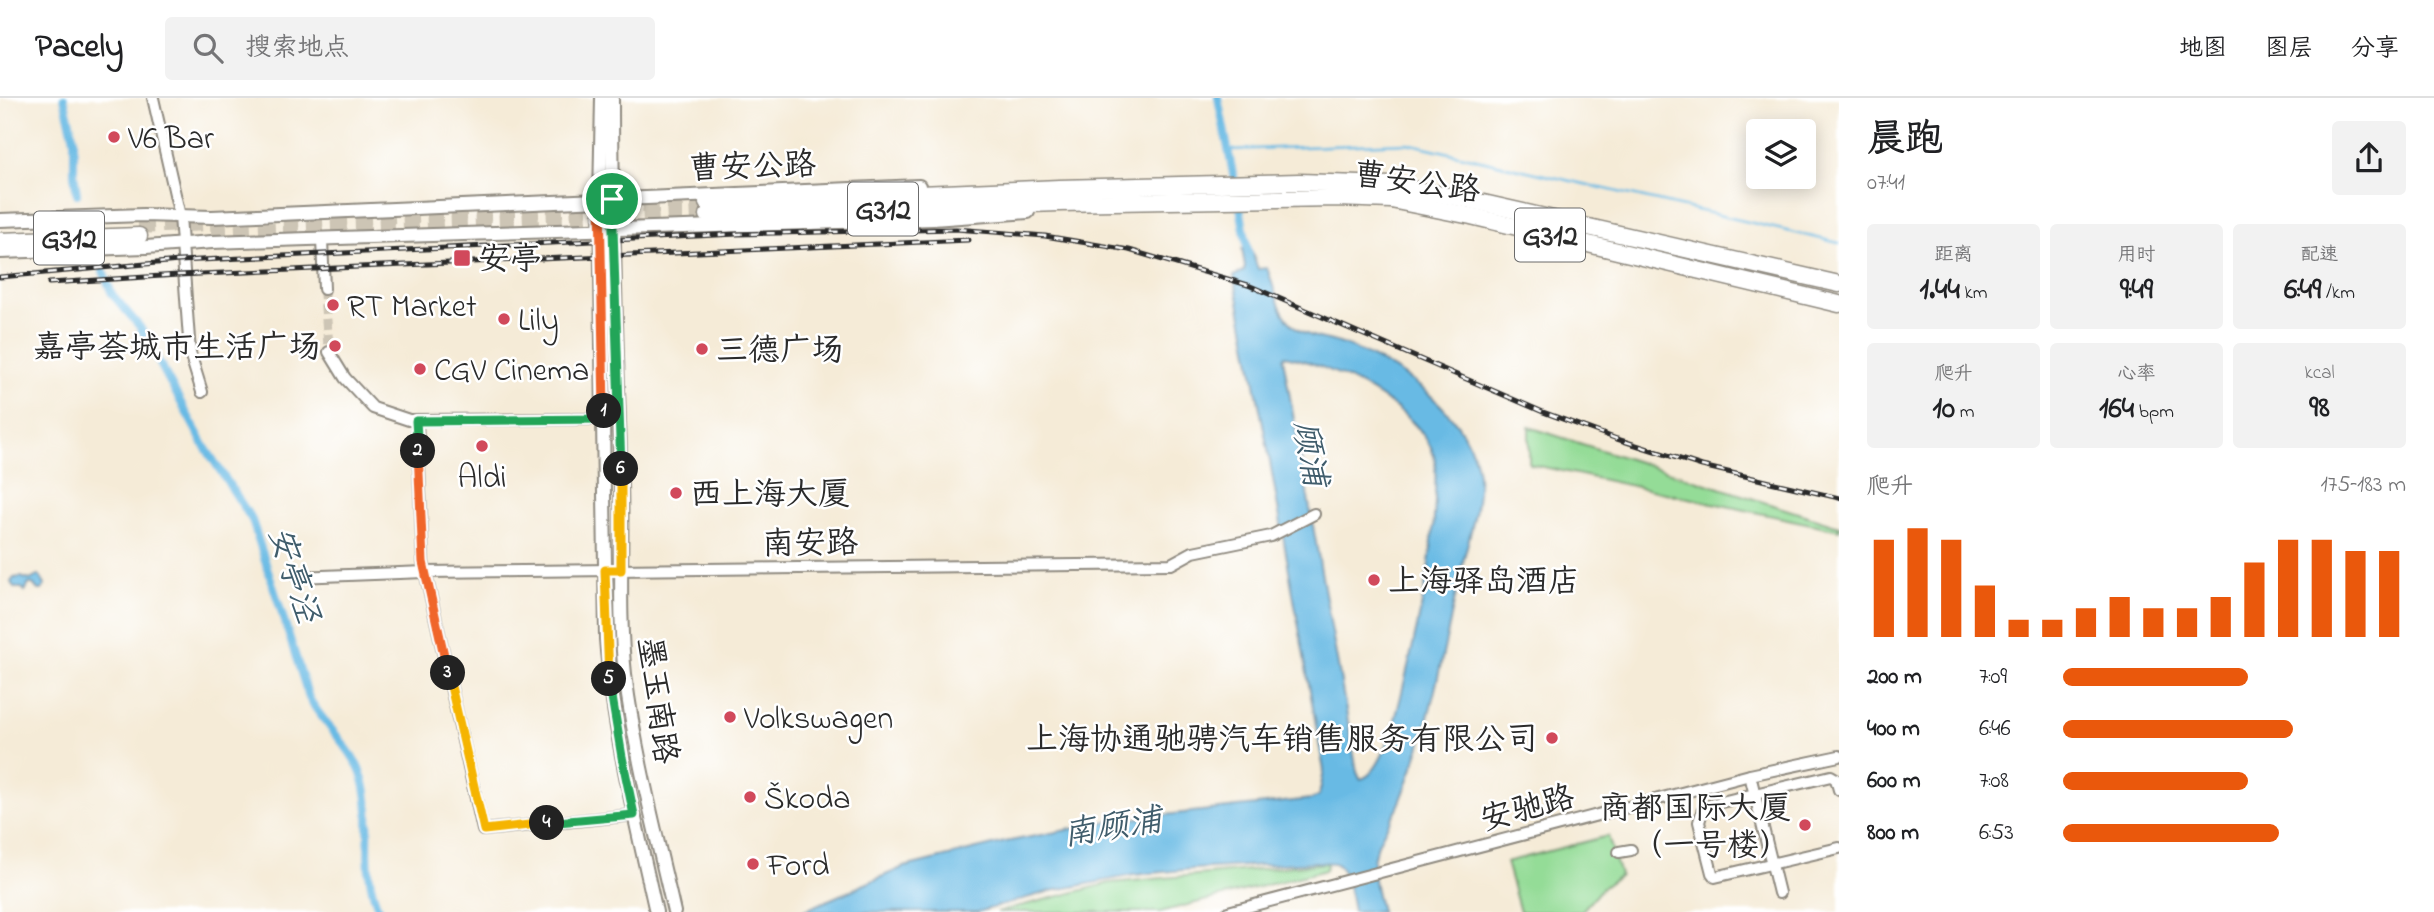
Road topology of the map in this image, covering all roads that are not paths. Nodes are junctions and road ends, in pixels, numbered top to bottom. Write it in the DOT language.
graph roads {
  1 [pos="153,98"];
  2 [pos="602,98"];
  3 [pos="612,98"];
  4 [pos="1258,191"];
  5 [pos="1103,195"];
  6 [pos="606,199"];
  7 [pos="708,209"];
  8 [pos="180,216"];
  9 [pos="0,220"];
  10 [pos="608,230"];
  11 [pos="0,232"];
  12 [pos="321,239"];
  13 [pos="182,244"];
  14 [pos="1,249"];
  15 [pos="1839,284"];
  16 [pos="324,289"];
  17 [pos="1839,304"];
  18 [pos="329,352"];
  19 [pos="202,392"];
  20 [pos="604,419"];
  21 [pos="416,421"];
  22 [pos="1314,514"];
  23 [pos="605,570"];
  24 [pos="621,570"];
  25 [pos="425,572"];
  26 [pos="297,577"];
  27 [pos="1839,756"];
  28 [pos="1750,775"];
  29 [pos="1839,790"];
  30 [pos="1755,794"];
  31 [pos="634,815"];
  32 [pos="1839,848"];
  33 [pos="1631,850"];
  34 [pos="1619,852"];
  35 [pos="1772,864"];
  36 [pos="1779,893"];
  37 [pos="656,912"];
  38 [pos="674,912"];
  39 [pos="1228,912"];
  1 -- 8 [label="street"];
  2 -- 6 [label="main road"];
  3 -- 6 [label="main road"];
  4 -- 5 [label="highway, 曹安公路 / G312"];
  4 -- 15 [label="highway, 曹安公路 / G312"];
  4 -- 17 [label="highway, 曹安公路 / G312"];
  5 -- 6 [label="main road, 曹安公路"];
  5 -- 7 [label="highway, 曹安公路 / G312"];
  5 -- 10 [label="main road, 曹安公路"];
  6 -- 8 [label="main road, 曹安公路"];
  6 -- 10 [label="main road, 墨玉南路"];
  8 -- 9 [label="main road"];
  8 -- 13 [label="street"];
  10 -- 12 [label="main road, 曹安公路"];
  10 -- 20 [label="main road, 墨玉南路"];
  10 -- 24 [label="main road, 墨玉南路"];
  11 -- 14 [label="highway, G312"];
  12 -- 13 [label="main road, 曹安公路"];
  12 -- 16 [label="street"];
  13 -- 14 [label="main road, 曹安公路"];
  13 -- 19 [label="street"];
  18 -- 21 [label="street"];
  20 -- 21 [label="street"];
  20 -- 23 [label="main road, 墨玉南路"];
  21 -- 25 [label="street"];
  22 -- 24 [label="street, 南安路"];
  23 -- 24 [label="street, 南安路"];
  23 -- 25 [label="street, 南安路"];
  23 -- 31 [label="main road, 墨玉南路"];
  24 -- 38 [label="main road, 墨玉南路"];
  25 -- 26 [label="street, 南安路"];
  25 -- 31 [label="street"];
  27 -- 28 [label="street, 安驰路"];
  28 -- 30 [label="street"];
  28 -- 39 [label="street, 安驰路"];
  29 -- 30 [label="street"];
  30 -- 35 [label="street"];
  30 -- 35 [label="street"];
  31 -- 37 [label="main road, 墨玉南路"];
  32 -- 35 [label="street"];
  33 -- 34 [label="street"];
  35 -- 36 [label="street"];
}
